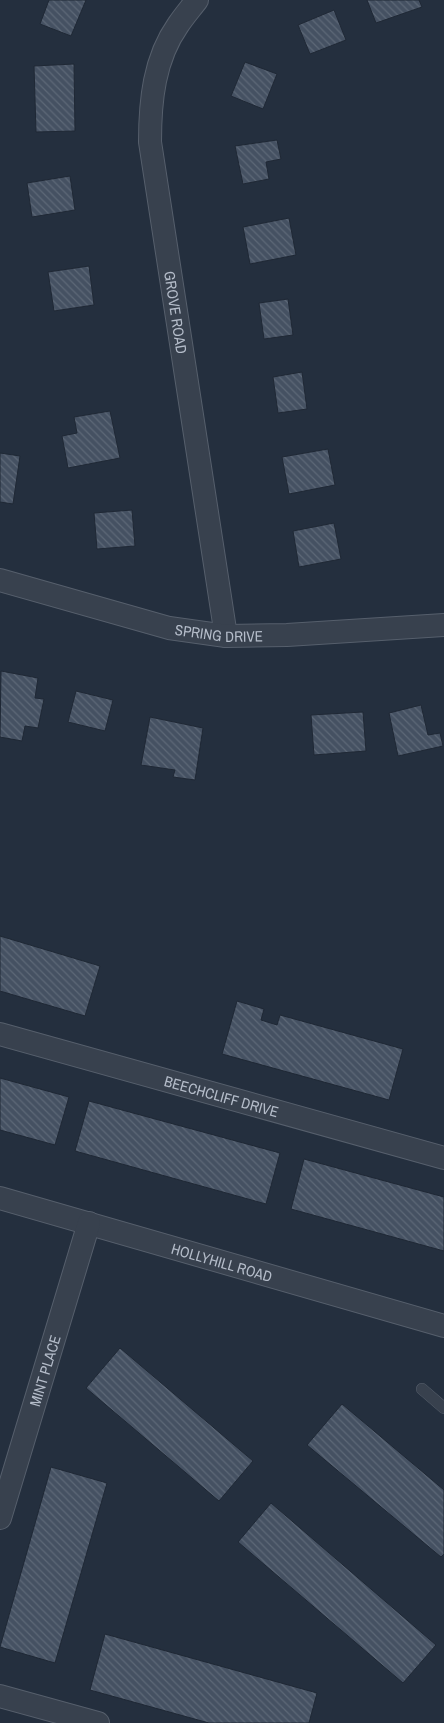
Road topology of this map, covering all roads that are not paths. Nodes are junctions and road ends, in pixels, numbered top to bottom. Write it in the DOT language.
graph roads {
  1 [pos="197,0"];
  2 [pos="0,580"];
  3 [pos="444,625"];
  4 [pos="226,636"];
  5 [pos="0,1034"];
  6 [pos="444,1158"];
  7 [pos="0,1198"];
  8 [pos="89,1223"];
  9 [pos="444,1326"];
  10 [pos="422,1389"];
  11 [pos="444,1408"];
  12 [pos="0,1518"];
  13 [pos="0,1696"];
  14 [pos="98,1723"];
  1 -- 4 [label="street, GROVE ROAD"];
  2 -- 4 [label="street, SPRING DRIVE"];
  3 -- 4 [label="street, SPRING DRIVE"];
  5 -- 6 [label="street, BEECHCLIFF DRIVE"];
  7 -- 8 [label="street, HOLLYHILL ROAD"];
  8 -- 9 [label="street, HOLLYHILL ROAD"];
  8 -- 12 [label="street, MINT PLACE"];
  10 -- 11 [label="lane"];
  13 -- 14 [label="street"];
}
